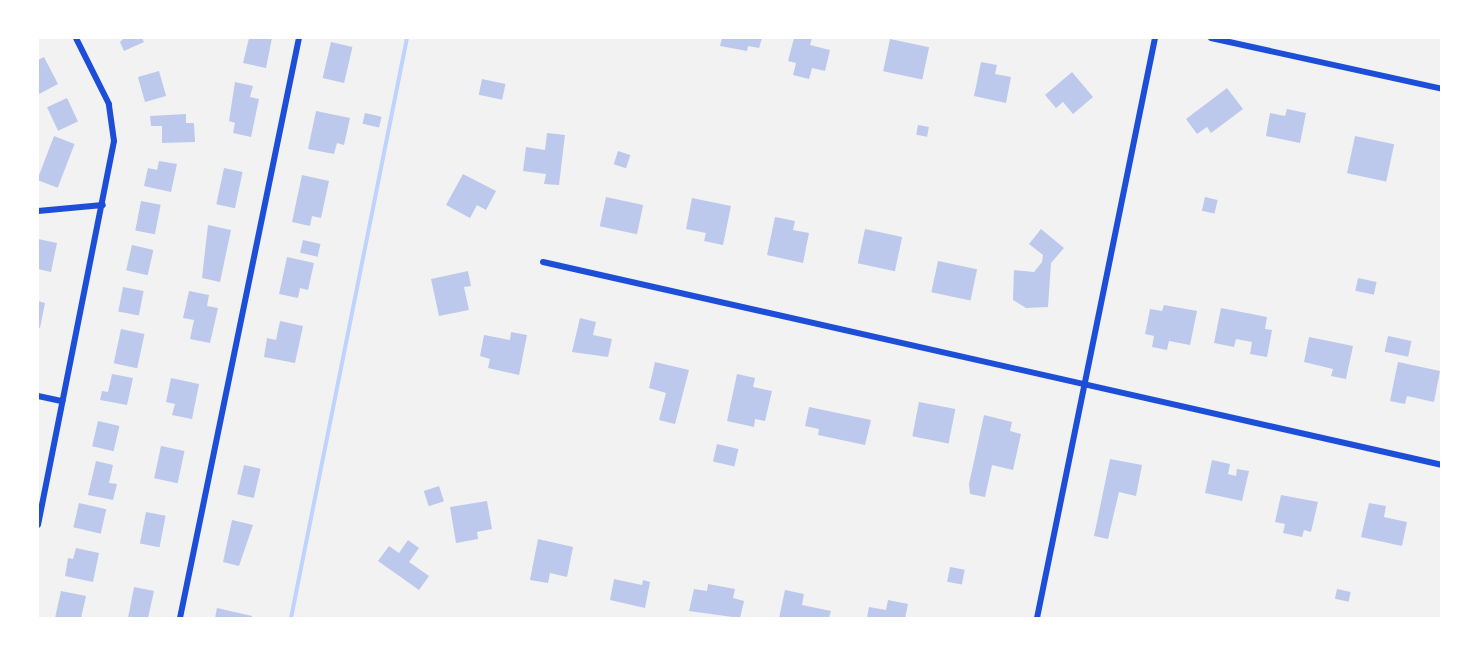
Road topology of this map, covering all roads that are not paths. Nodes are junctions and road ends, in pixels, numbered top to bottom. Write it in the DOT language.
graph roads {
  1 [pos="76,38"];
  2 [pos="299,38"];
  3 [pos="1155,38"];
  4 [pos="1211,38"];
  5 [pos="1442,90"];
  6 [pos="103,205"];
  7 [pos="38,211"];
  8 [pos="543,262"];
  9 [pos="1086,385"];
  10 [pos="38,396"];
  11 [pos="62,401"];
  12 [pos="1442,465"];
  13 [pos="38,525"];
  14 [pos="180,618"];
  15 [pos="1037,618"];
  1 -- 6 [label="street"];
  2 -- 14 [label="street"];
  3 -- 9 [label="street"];
  4 -- 5 [label="street"];
  6 -- 7 [label="street"];
  6 -- 11 [label="street"];
  8 -- 9 [label="street"];
  9 -- 12 [label="street"];
  9 -- 15 [label="street"];
  10 -- 11 [label="street"];
  11 -- 13 [label="street"];
}
